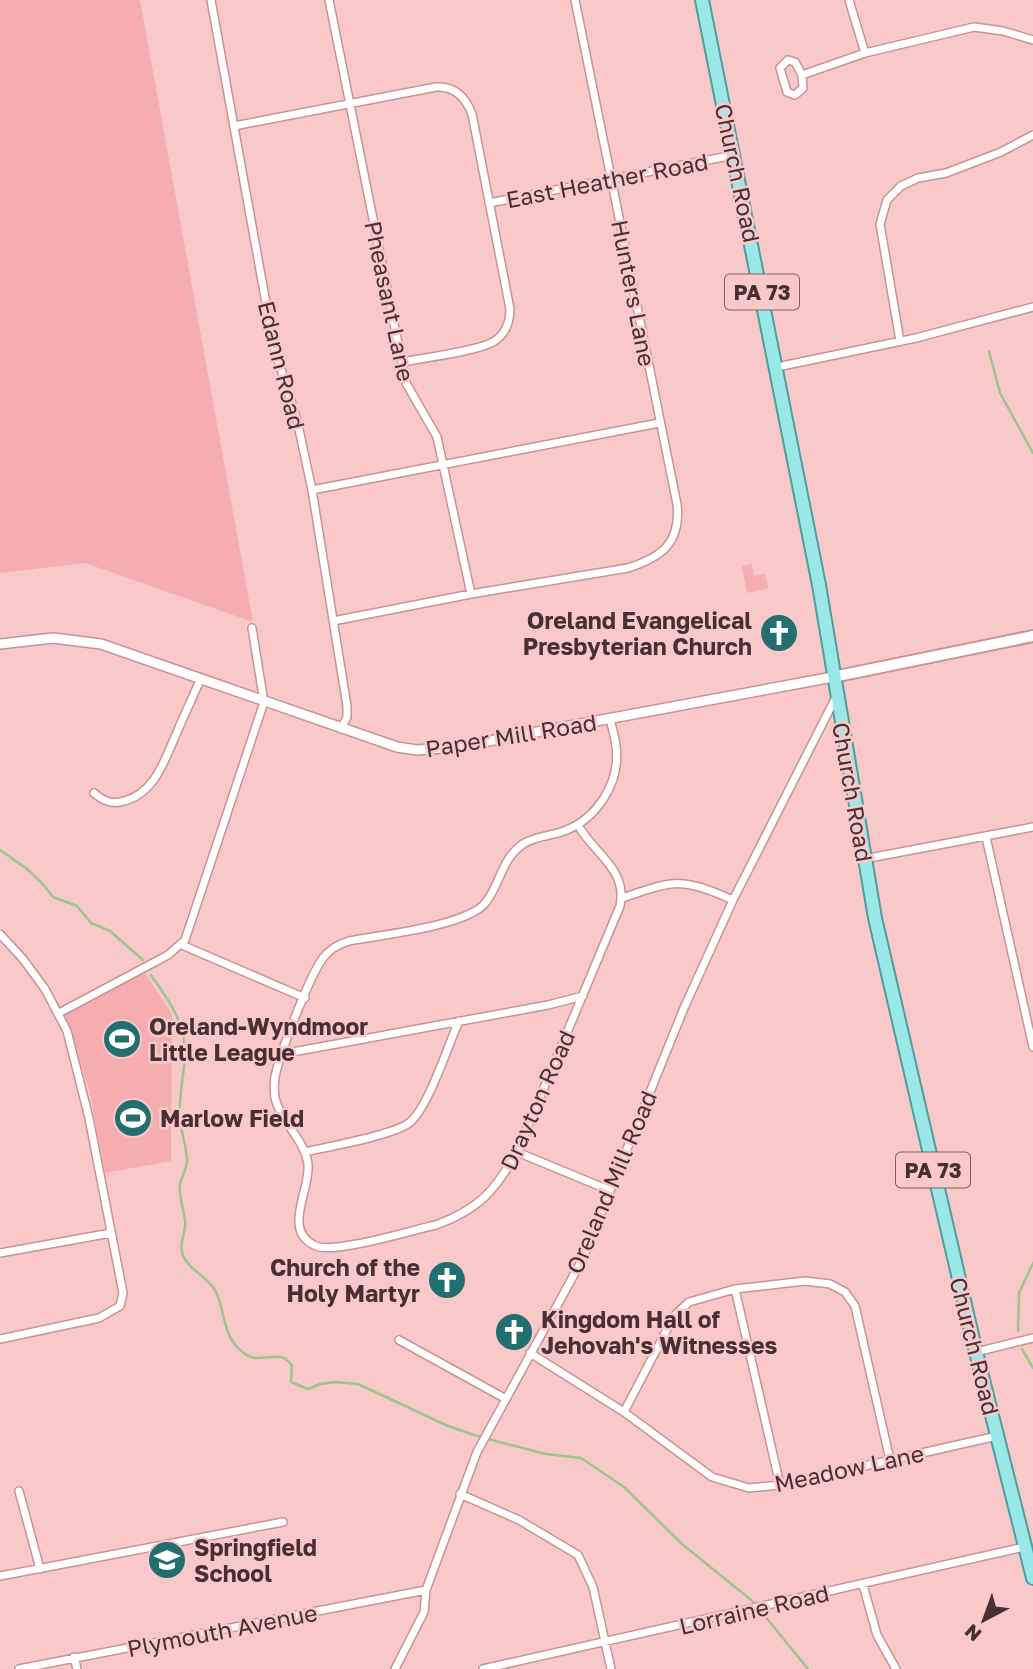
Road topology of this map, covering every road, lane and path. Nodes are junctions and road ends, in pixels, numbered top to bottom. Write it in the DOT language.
graph roads {
  1 [pos="211,0"];
  2 [pos="329,0"];
  3 [pos="575,0"];
  4 [pos="702,0"];
  5 [pos="849,0"];
  6 [pos="1033,40"];
  7 [pos="864,53"];
  8 [pos="802,75"];
  9 [pos="350,105"];
  10 [pos="234,126"];
  11 [pos="1033,135"];
  12 [pos="734,155"];
  13 [pos="611,178"];
  14 [pos="489,203"];
  15 [pos="1033,307"];
  16 [pos="900,341"];
  17 [pos="402,362"];
  18 [pos="777,367"];
  19 [pos="659,423"];
  20 [pos="444,465"];
  21 [pos="312,491"];
  22 [pos="471,594"];
  23 [pos="333,621"];
  24 [pos="251,628"];
  25 [pos="1033,636"];
  26 [pos="0,644"];
  27 [pos="833,677"];
  28 [pos="200,680"];
  29 [pos="836,697"];
  30 [pos="264,702"];
  31 [pos="610,719"];
  32 [pos="341,729"];
  33 [pos="94,793"];
  34 [pos="578,825"];
  35 [pos="1033,827"];
  36 [pos="986,836"];
  37 [pos="864,859"];
  38 [pos="622,898"];
  39 [pos="733,900"];
  40 [pos="0,934"];
  41 [pos="182,945"];
  42 [pos="583,996"];
  43 [pos="304,998"];
  44 [pos="59,1013"];
  45 [pos="459,1021"];
  46 [pos="1033,1047"];
  47 [pos="282,1054"];
  48 [pos="305,1152"];
  49 [pos="517,1152"];
  50 [pos="609,1190"];
  51 [pos="111,1233"];
  52 [pos="0,1250"];
  53 [pos="735,1289"];
  54 [pos="1033,1338"];
  55 [pos="0,1339"];
  56 [pos="399,1340"];
  57 [pos="976,1352"];
  58 [pos="530,1353"];
  59 [pos="506,1399"];
  60 [pos="624,1412"];
  61 [pos="997,1436"];
  62 [pos="890,1460"];
  63 [pos="780,1485"];
  64 [pos="19,1491"];
  65 [pos="460,1494"];
  66 [pos="283,1522"];
  67 [pos="1024,1547"];
  68 [pos="40,1569"];
  69 [pos="0,1576"];
  70 [pos="1033,1577"];
  71 [pos="863,1584"];
  72 [pos="426,1590"];
  73 [pos="605,1642"];
  74 [pos="74,1657"];
  75 [pos="19,1669"];
  76 [pos="77,1669"];
  77 [pos="395,1669"];
  78 [pos="483,1669"];
  79 [pos="611,1669"];
  80 [pos="896,1669"];
  1 -- 10 [label="street, Edann Road"];
  2 -- 9 [label="street, Pheasant Lane"];
  3 -- 13 [label="street, Hunters Lane"];
  4 -- 12 [label="main road, Church Road / PA 73"];
  5 -- 7 [label="street"];
  6 -- 7 [label="street"];
  7 -- 8 [label="street"];
  8 -- 8 [label="street"];
  9 -- 10 [label="street, East Heather Road"];
  9 -- 14 [label="street, East Heather Road"];
  9 -- 17 [label="street, Pheasant Lane"];
  10 -- 21 [label="street, Edann Road"];
  11 -- 16 [label="street"];
  12 -- 13 [label="street, East Heather Road"];
  12 -- 18 [label="main road, Church Road / PA 73"];
  13 -- 14 [label="street, East Heather Road"];
  13 -- 19 [label="street, Hunters Lane"];
  14 -- 17 [label="street"];
  15 -- 16 [label="street"];
  16 -- 18 [label="street"];
  17 -- 20 [label="street, Pheasant Lane"];
  18 -- 27 [label="main road, Church Road / PA 73"];
  19 -- 20 [label="street"];
  19 -- 22 [label="street, Hunters Lane"];
  20 -- 21 [label="street"];
  20 -- 22 [label="street, Pheasant Lane"];
  21 -- 23 [label="street, Edann Road"];
  22 -- 23 [label="street"];
  23 -- 32 [label="street, Edann Road"];
  24 -- 30 [label="street"];
  25 -- 27 [label="main road, Paper Mill Road"];
  26 -- 28 [label="street, Paper Mill Road"];
  27 -- 29 [label="main road, Church Road / PA 73"];
  27 -- 31 [label="street, Paper Mill Road"];
  28 -- 30 [label="street, Paper Mill Road"];
  28 -- 33 [label="street"];
  29 -- 37 [label="main road, Church Road / PA 73"];
  29 -- 39 [label="street, Oreland Mill Road"];
  30 -- 32 [label="street, Paper Mill Road"];
  30 -- 41 [label="street"];
  31 -- 32 [label="street, Paper Mill Road"];
  31 -- 34 [label="street"];
  34 -- 38 [label="street"];
  34 -- 43 [label="street"];
  35 -- 36 [label="street"];
  36 -- 37 [label="street"];
  36 -- 46 [label="street"];
  37 -- 57 [label="main road, Church Road / PA 73"];
  38 -- 39 [label="street"];
  38 -- 42 [label="street, Drayton Road"];
  39 -- 50 [label="street, Oreland Mill Road"];
  40 -- 44 [label="street"];
  41 -- 43 [label="street"];
  41 -- 44 [label="street"];
  42 -- 45 [label="street"];
  42 -- 49 [label="street, Drayton Road"];
  43 -- 47 [label="street"];
  44 -- 51 [label="street"];
  45 -- 47 [label="street"];
  45 -- 48 [label="street"];
  47 -- 48 [label="street"];
  48 -- 49 [label="street, Drayton Road"];
  49 -- 50 [label="street"];
  50 -- 58 [label="street, Oreland Mill Road"];
  51 -- 52 [label="street"];
  51 -- 55 [label="street"];
  53 -- 60 [label="street"];
  53 -- 62 [label="street"];
  53 -- 63 [label="street"];
  54 -- 57 [label="street"];
  56 -- 59 [label="street"];
  57 -- 61 [label="main road, Church Road / PA 73"];
  58 -- 59 [label="street, Oreland Mill Road"];
  58 -- 60 [label="street, Meadow Lane"];
  59 -- 65 [label="street, Oreland Mill Road"];
  60 -- 63 [label="street, Meadow Lane"];
  61 -- 62 [label="street, Meadow Lane"];
  61 -- 67 [label="main road, Church Road / PA 73"];
  62 -- 63 [label="street, Meadow Lane"];
  64 -- 68 [label="street"];
  65 -- 72 [label="street, Oreland Mill Road"];
  65 -- 73 [label="street"];
  66 -- 68 [label="street"];
  67 -- 70 [label="main road, Church Road / PA 73"];
  67 -- 71 [label="street, Lorraine Road"];
  68 -- 69 [label="street"];
  71 -- 73 [label="street, Lorraine Road"];
  71 -- 80 [label="street"];
  72 -- 74 [label="street, Plymouth Avenue"];
  72 -- 77 [label="street, Oreland Mill Road"];
  73 -- 78 [label="street, Lorraine Road"];
  73 -- 79 [label="street"];
  74 -- 75 [label="street, Plymouth Avenue"];
  74 -- 76 [label="street"];
}
